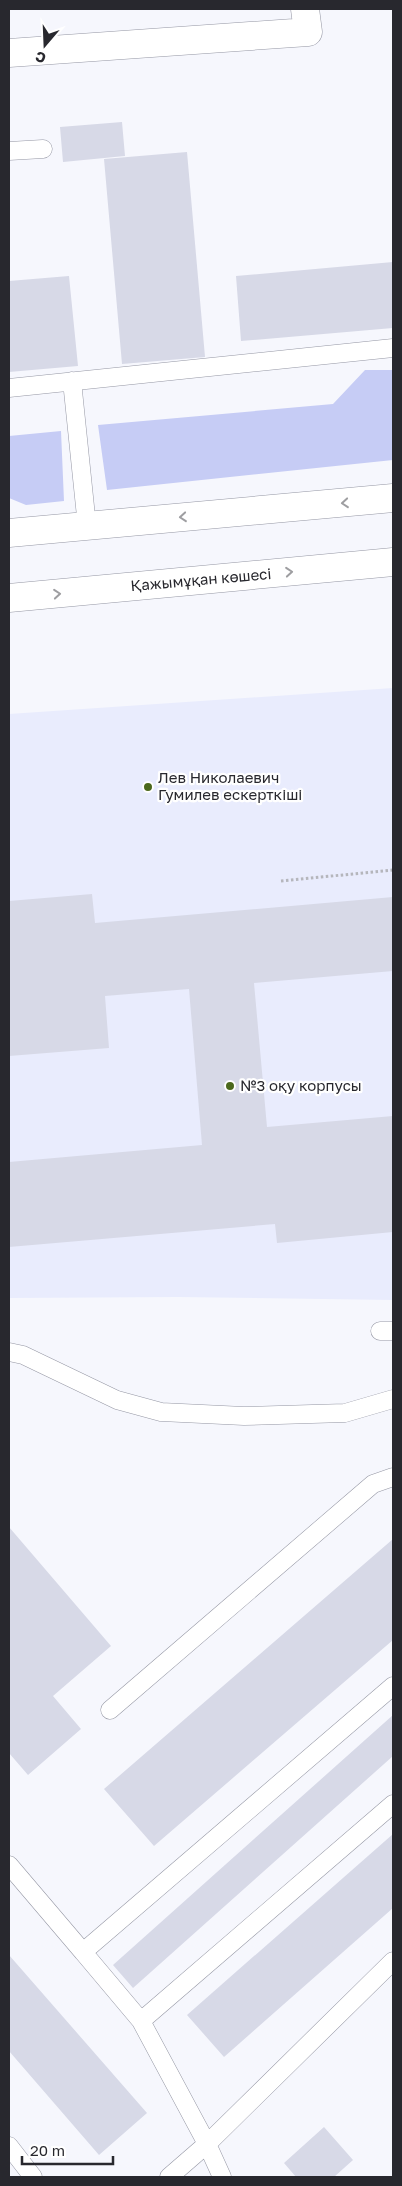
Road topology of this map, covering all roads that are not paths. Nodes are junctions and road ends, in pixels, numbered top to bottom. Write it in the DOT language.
graph roads {
  1 [pos="305,9"];
  2 [pos="9,53"];
  3 [pos="43,149"];
  4 [pos="9,151"];
  5 [pos="393,348"];
  6 [pos="72,381"];
  7 [pos="9,388"];
  8 [pos="393,498"];
  9 [pos="87,526"];
  10 [pos="10,532"];
  11 [pos="393,562"];
  12 [pos="9,598"];
  13 [pos="9,1352"];
  14 [pos="393,1400"];
  15 [pos="393,1476"];
  16 [pos="393,1686"];
  17 [pos="110,1710"];
  18 [pos="393,1804"];
  19 [pos="9,1865"];
  20 [pos="83,1952"];
  21 [pos="393,1961"];
  22 [pos="141,2021"];
  23 [pos="208,2144"];
  24 [pos="9,2146"];
  25 [pos="33,2177"];
  26 [pos="170,2177"];
  27 [pos="222,2177"];
  1 -- 2 [label="main road"];
  3 -- 4 [label="lane"];
  5 -- 6 [label="lane"];
  6 -- 7 [label="lane"];
  6 -- 9 [label="lane"];
  8 -- 9 [label="main road, one-way"];
  9 -- 10 [label="main road"];
  12 -- 11 [label="main road, Қажымұқан көшесі, one-way"];
  13 -- 14 [label="lane"];
  15 -- 17 [label="lane"];
  16 -- 20 [label="lane"];
  18 -- 22 [label="lane"];
  19 -- 20 [label="lane"];
  20 -- 22 [label="lane"];
  21 -- 23 [label="lane"];
  22 -- 23 [label="lane"];
  23 -- 26 [label="lane"];
  23 -- 27 [label="lane"];
  24 -- 25 [label="lane"];
}
